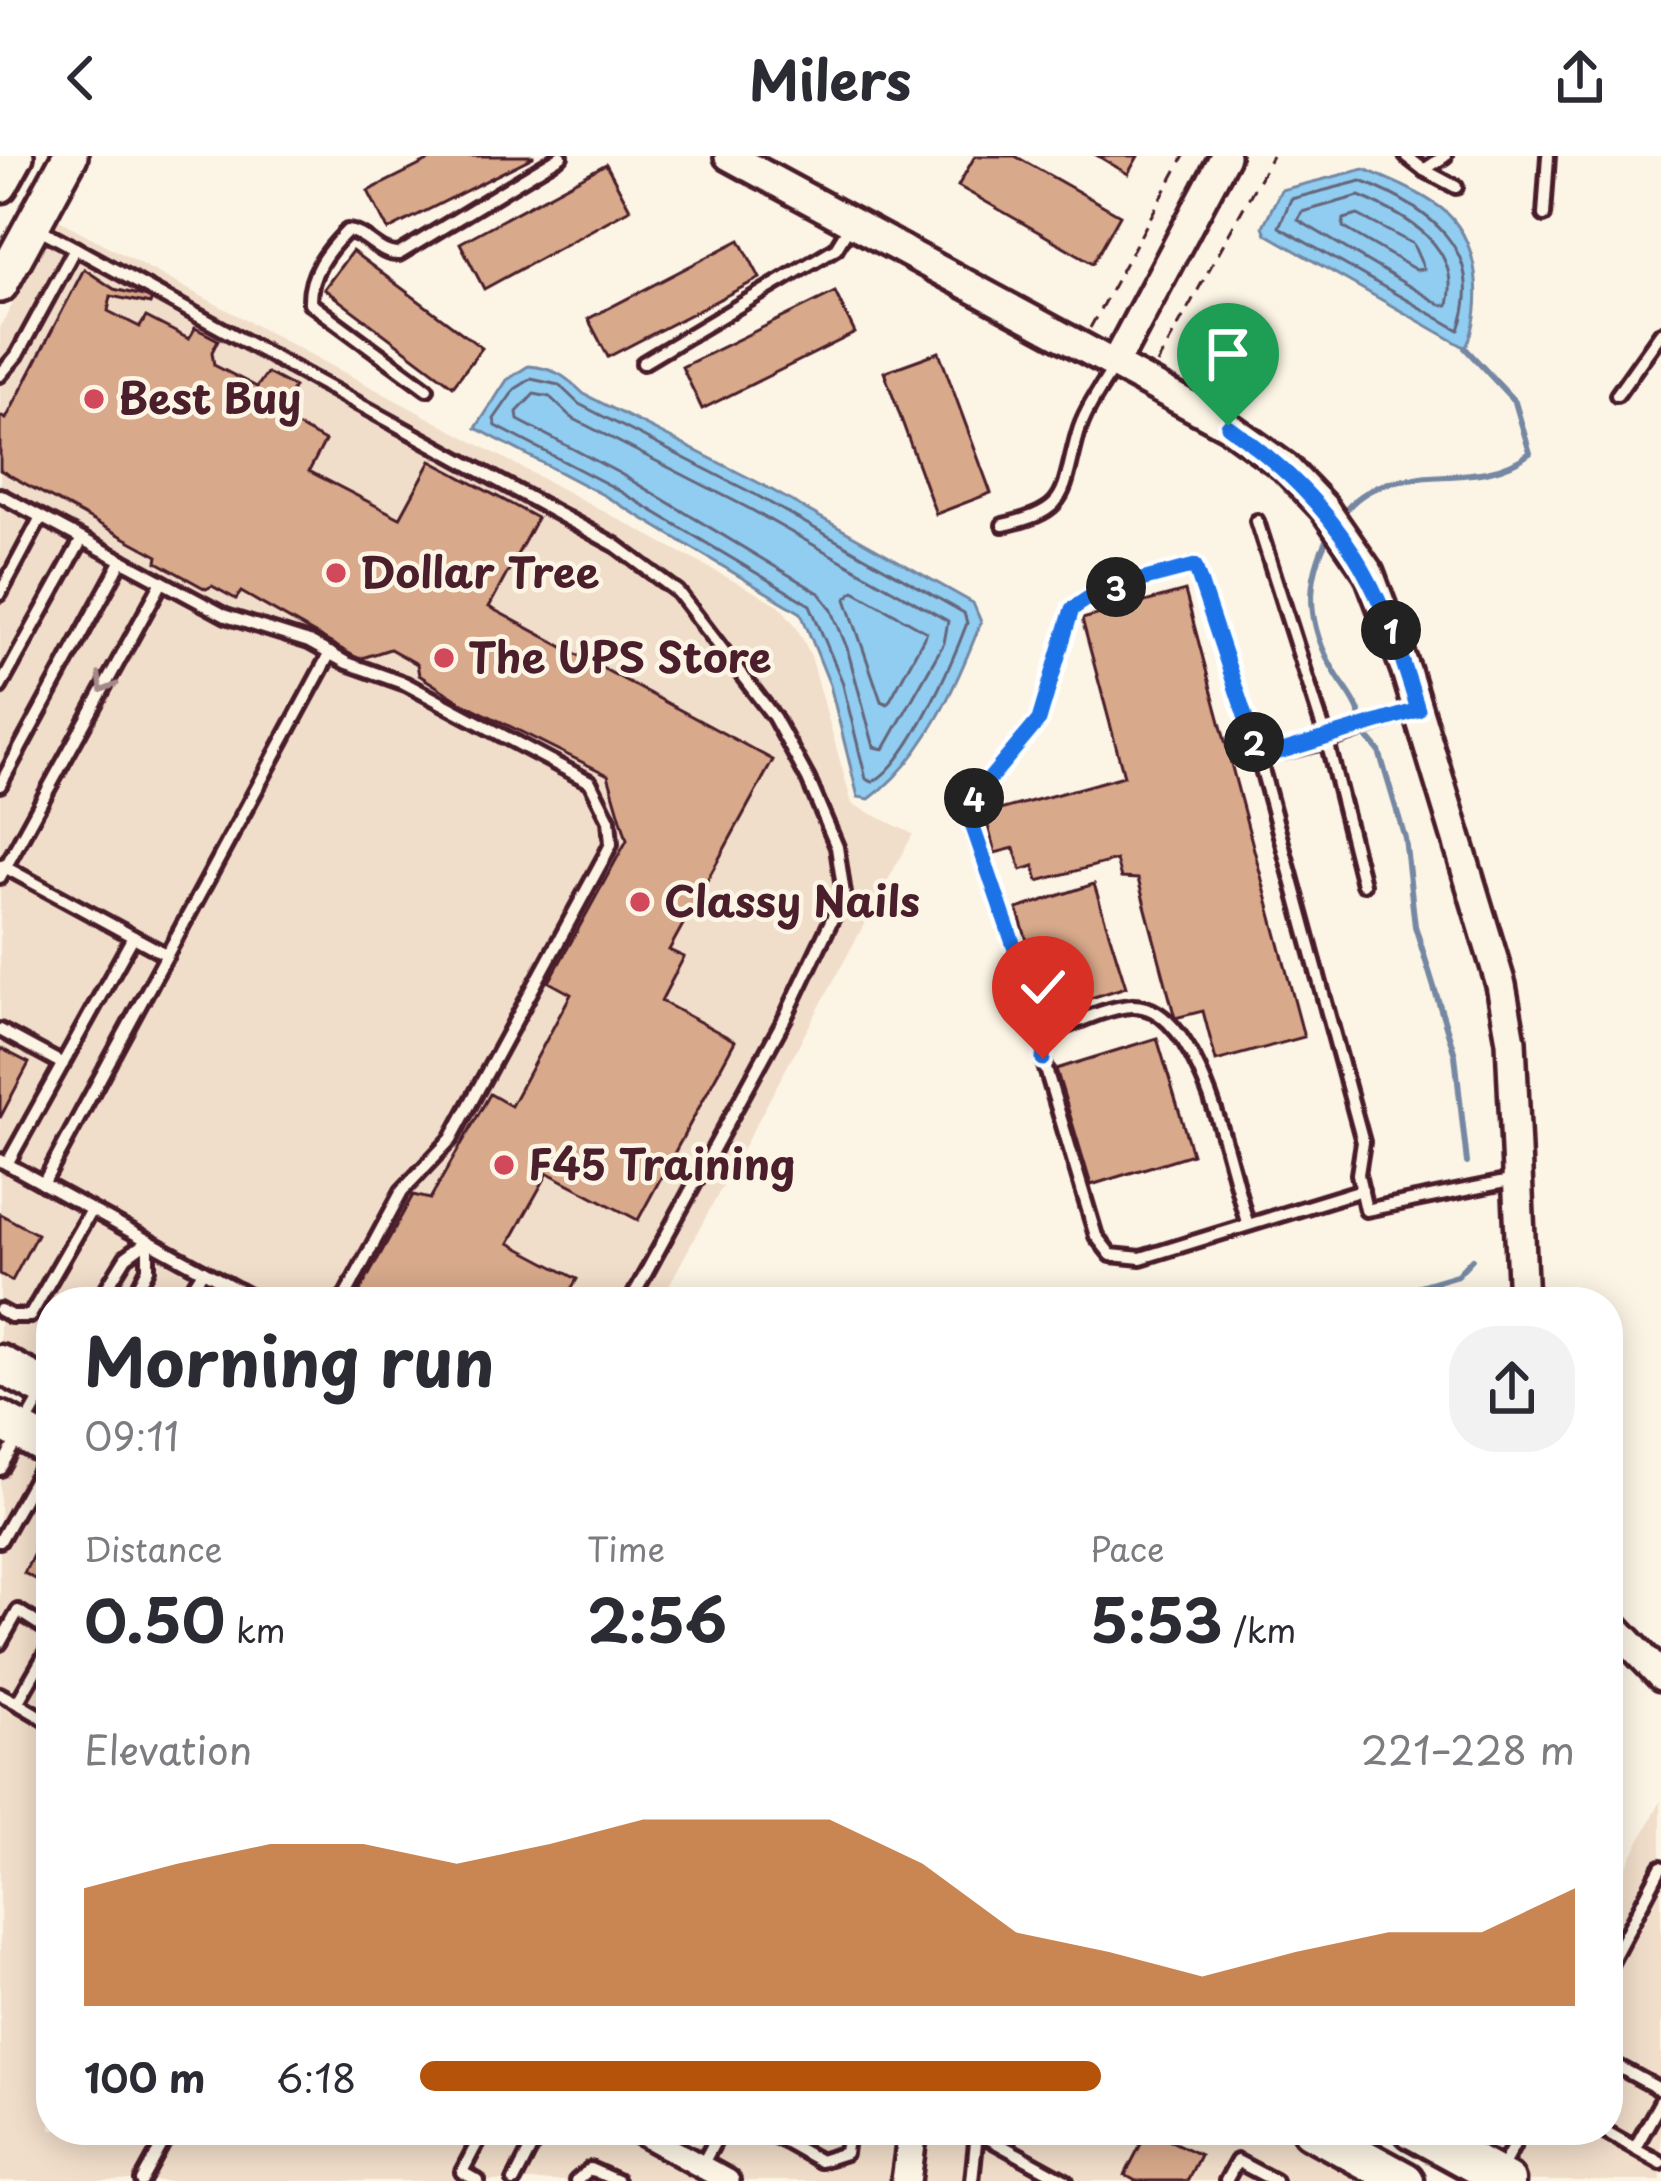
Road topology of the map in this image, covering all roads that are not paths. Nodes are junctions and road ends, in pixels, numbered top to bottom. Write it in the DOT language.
graph roads {
  1 [pos="16,156"];
  2 [pos="70,156"];
  3 [pos="561,156"];
  4 [pos="729,156"];
  5 [pos="1226,156"];
  6 [pos="1406,156"];
  7 [pos="1445,156"];
  8 [pos="1548,156"];
  9 [pos="1424,170"];
  10 [pos="0,185"];
  11 [pos="1456,187"];
  12 [pos="1544,215"];
  13 [pos="852,223"];
  14 [pos="32,225"];
  15 [pos="75,248"];
  16 [pos="0,285"];
  17 [pos="1661,334"];
  18 [pos="643,363"];
  19 [pos="1114,364"];
  20 [pos="0,376"];
  21 [pos="427,389"];
  22 [pos="1617,395"];
  23 [pos="0,495"];
  24 [pos="41,517"];
  25 [pos="1257,521"];
  26 [pos="1003,525"];
  27 [pos="82,539"];
  28 [pos="122,560"];
  29 [pos="162,582"];
  30 [pos="0,594"];
  31 [pos="330,653"];
  32 [pos="0,687"];
  33 [pos="1418,710"];
  34 [pos="1327,740"];
  35 [pos="1259,758"];
  36 [pos="0,785"];
  37 [pos="2,870"];
  38 [pos="1364,884"];
  39 [pos="133,937"];
  40 [pos="166,955"];
  41 [pos="0,1030"];
  42 [pos="1044,1035"];
  43 [pos="63,1064"];
  44 [pos="3,1162"];
  45 [pos="1517,1180"];
  46 [pos="43,1184"];
  47 [pos="1361,1190"];
  48 [pos="91,1210"];
  49 [pos="1247,1222"];
  50 [pos="148,1241"];
  51 [pos="203,1271"];
  52 [pos="47,1287"];
  53 [pos="107,1287"];
  54 [pos="139,1287"];
  55 [pos="193,1287"];
  56 [pos="232,1287"];
  57 [pos="350,1287"];
  58 [pos="638,1287"];
  59 [pos="1522,1287"];
  60 [pos="36,1306"];
  61 [pos="0,1310"];
  62 [pos="0,1364"];
  63 [pos="36,1380"];
  64 [pos="31,1438"];
  65 [pos="0,1469"];
  66 [pos="0,1540"];
  67 [pos="36,1622"];
  68 [pos="1623,1636"];
  69 [pos="0,1642"];
  70 [pos="36,1670"];
  71 [pos="1661,1676"];
  72 [pos="0,1694"];
  73 [pos="17,1703"];
  74 [pos="36,1714"];
  75 [pos="1661,1867"];
  76 [pos="1623,1939"];
  77 [pos="1623,2069"];
  78 [pos="1661,2090"];
  79 [pos="1661,2101"];
  80 [pos="1623,2141"];
  81 [pos="162,2145"];
  82 [pos="476,2145"];
  83 [pos="532,2145"];
  84 [pos="662,2145"];
  85 [pos="713,2145"];
  86 [pos="792,2145"];
  87 [pos="846,2145"];
  88 [pos="911,2145"];
  89 [pos="976,2145"];
  90 [pos="1001,2145"];
  91 [pos="1339,2145"];
  92 [pos="1440,2145"];
  93 [pos="1516,2145"];
  94 [pos="1635,2148"];
  95 [pos="1661,2163"];
  96 [pos="701,2167"];
  97 [pos="460,2176"];
  98 [pos="1501,2179"];
  99 [pos="142,2181"];
  100 [pos="478,2181"];
  101 [pos="514,2181"];
  102 [pos="576,2181"];
  103 [pos="617,2181"];
  104 [pos="728,2181"];
  105 [pos="906,2181"];
  106 [pos="973,2181"];
  107 [pos="1066,2181"];
  108 [pos="1226,2181"];
  109 [pos="1275,2181"];
  110 [pos="1405,2181"];
  1 -- 10 [label="main road"];
  2 -- 14 [label="main road"];
  3 -- 21 [label="lane"];
  4 -- 13 [label="street"];
  5 -- 19 [label="street"];
  6 -- 9 [label="lane"];
  7 -- 9 [label="lane"];
  8 -- 12 [label="lane"];
  9 -- 11 [label="lane"];
  13 -- 18 [label="lane"];
  13 -- 19 [label="street"];
  14 -- 15 [label="lane"];
  14 -- 16 [label="main road"];
  15 -- 20 [label="lane"];
  15 -- 58 [label="lane"];
  17 -- 22 [label="lane"];
  19 -- 26 [label="lane"];
  19 -- 33 [label="street"];
  23 -- 24 [label="lane"];
  24 -- 27 [label="lane"];
  24 -- 30 [label="lane"];
  25 -- 34 [label="lane"];
  27 -- 28 [label="lane"];
  27 -- 32 [label="lane"];
  28 -- 29 [label="lane"];
  28 -- 36 [label="lane"];
  29 -- 31 [label="lane"];
  29 -- 37 [label="lane, one-way"];
  31 -- 40 [label="lane"];
  31 -- 57 [label="lane"];
  33 -- 34 [label="lane"];
  33 -- 45 [label="street"];
  34 -- 35 [label="lane"];
  34 -- 38 [label="lane"];
  35 -- 42 [label="lane"];
  35 -- 47 [label="lane"];
  37 -- 39 [label="lane"];
  39 -- 40 [label="lane"];
  39 -- 43 [label="lane"];
  40 -- 46 [label="lane"];
  41 -- 43 [label="lane"];
  42 -- 49 [label="lane"];
  42 -- 49 [label="lane"];
  43 -- 44 [label="lane"];
  44 -- 46 [label="lane"];
  45 -- 47 [label="lane"];
  45 -- 59 [label="street"];
  46 -- 48 [label="lane"];
  47 -- 49 [label="lane"];
  48 -- 50 [label="lane"];
  48 -- 52 [label="lane"];
  50 -- 51 [label="lane"];
  50 -- 53 [label="lane"];
  50 -- 54 [label="lane"];
  51 -- 55 [label="lane"];
  51 -- 56 [label="lane"];
  60 -- 61 [label="lane"];
  62 -- 63 [label="highway"];
  64 -- 65 [label="lane"];
  64 -- 66 [label="lane"];
  67 -- 69 [label="lane"];
  68 -- 71 [label="street"];
  70 -- 73 [label="lane"];
  72 -- 73 [label="lane"];
  73 -- 74 [label="lane"];
  75 -- 76 [label="lane"];
  77 -- 78 [label="lane"];
  79 -- 94 [label="lane"];
  80 -- 94 [label="lane"];
  81 -- 99 [label="lane"];
  82 -- 97 [label="lane"];
  83 -- 101 [label="lane"];
  84 -- 96 [label="street"];
  85 -- 96 [label="lane"];
  86 -- 87 [label="lane"];
  88 -- 105 [label="street"];
  89 -- 106 [label="lane"];
  90 -- 107 [label="lane"];
  91 -- 110 [label="highway"];
  92 -- 98 [label="highway"];
  93 -- 98 [label="lane"];
  94 -- 95 [label="lane"];
  96 -- 104 [label="street"];
  97 -- 100 [label="lane"];
  102 -- 103 [label="lane"];
  108 -- 109 [label="lane"];
}
